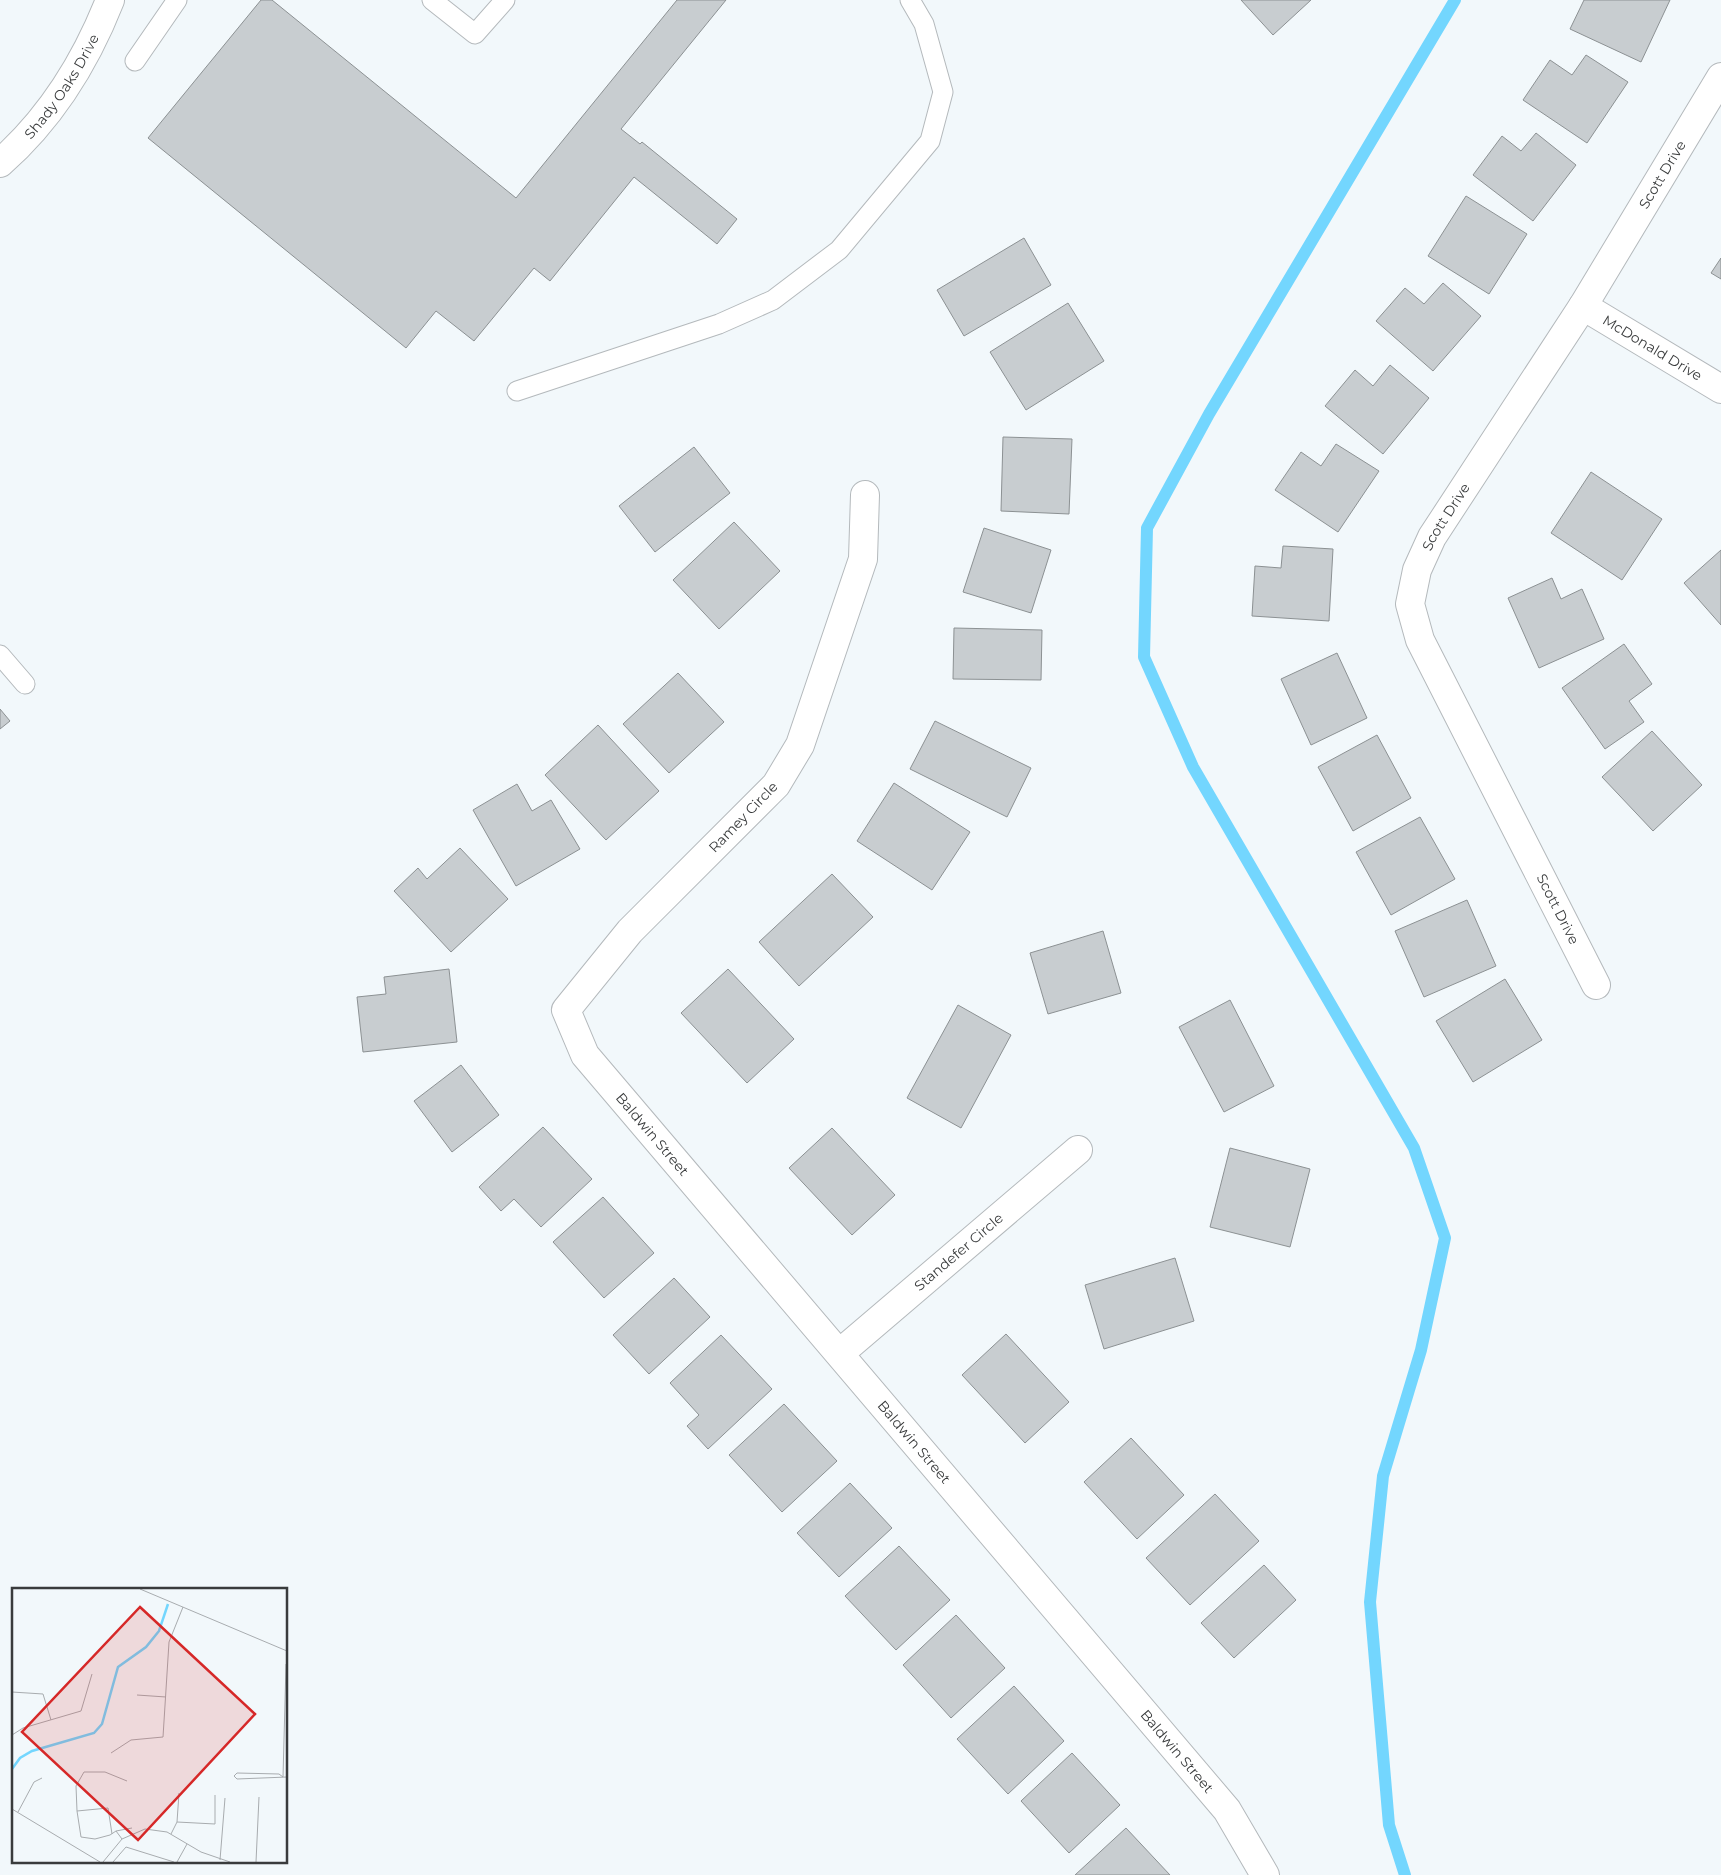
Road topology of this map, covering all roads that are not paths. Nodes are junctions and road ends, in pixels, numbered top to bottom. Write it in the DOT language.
graph roads {
  1 [pos="110,0"];
  2 [pos="177,0"];
  3 [pos="432,0"];
  4 [pos="505,0"];
  5 [pos="910,0"];
  6 [pos="135,60"];
  7 [pos="1721,77"];
  8 [pos="0,163"];
  9 [pos="1583,306"];
  10 [pos="1721,389"];
  11 [pos="517,391"];
  12 [pos="864,495"];
  13 [pos="0,654"];
  14 [pos="25,684"];
  15 [pos="1596,984"];
  16 [pos="566,1010"];
  17 [pos="1078,1150"];
  18 [pos="840,1354"];
  19 [pos="1265,1875"];
  1 -- 8 [label="street, Shady Oaks Drive"];
  2 -- 6 [label="lane"];
  3 -- 4 [label="lane"];
  5 -- 11 [label="lane"];
  7 -- 9 [label="street, Scott Drive"];
  9 -- 10 [label="street, McDonald Drive"];
  9 -- 15 [label="street, Scott Drive"];
  12 -- 16 [label="street, Ramey Circle"];
  13 -- 14 [label="lane"];
  16 -- 18 [label="street, Baldwin Street"];
  17 -- 18 [label="street, Standefer Circle"];
  18 -- 19 [label="street, Baldwin Street"];
}
